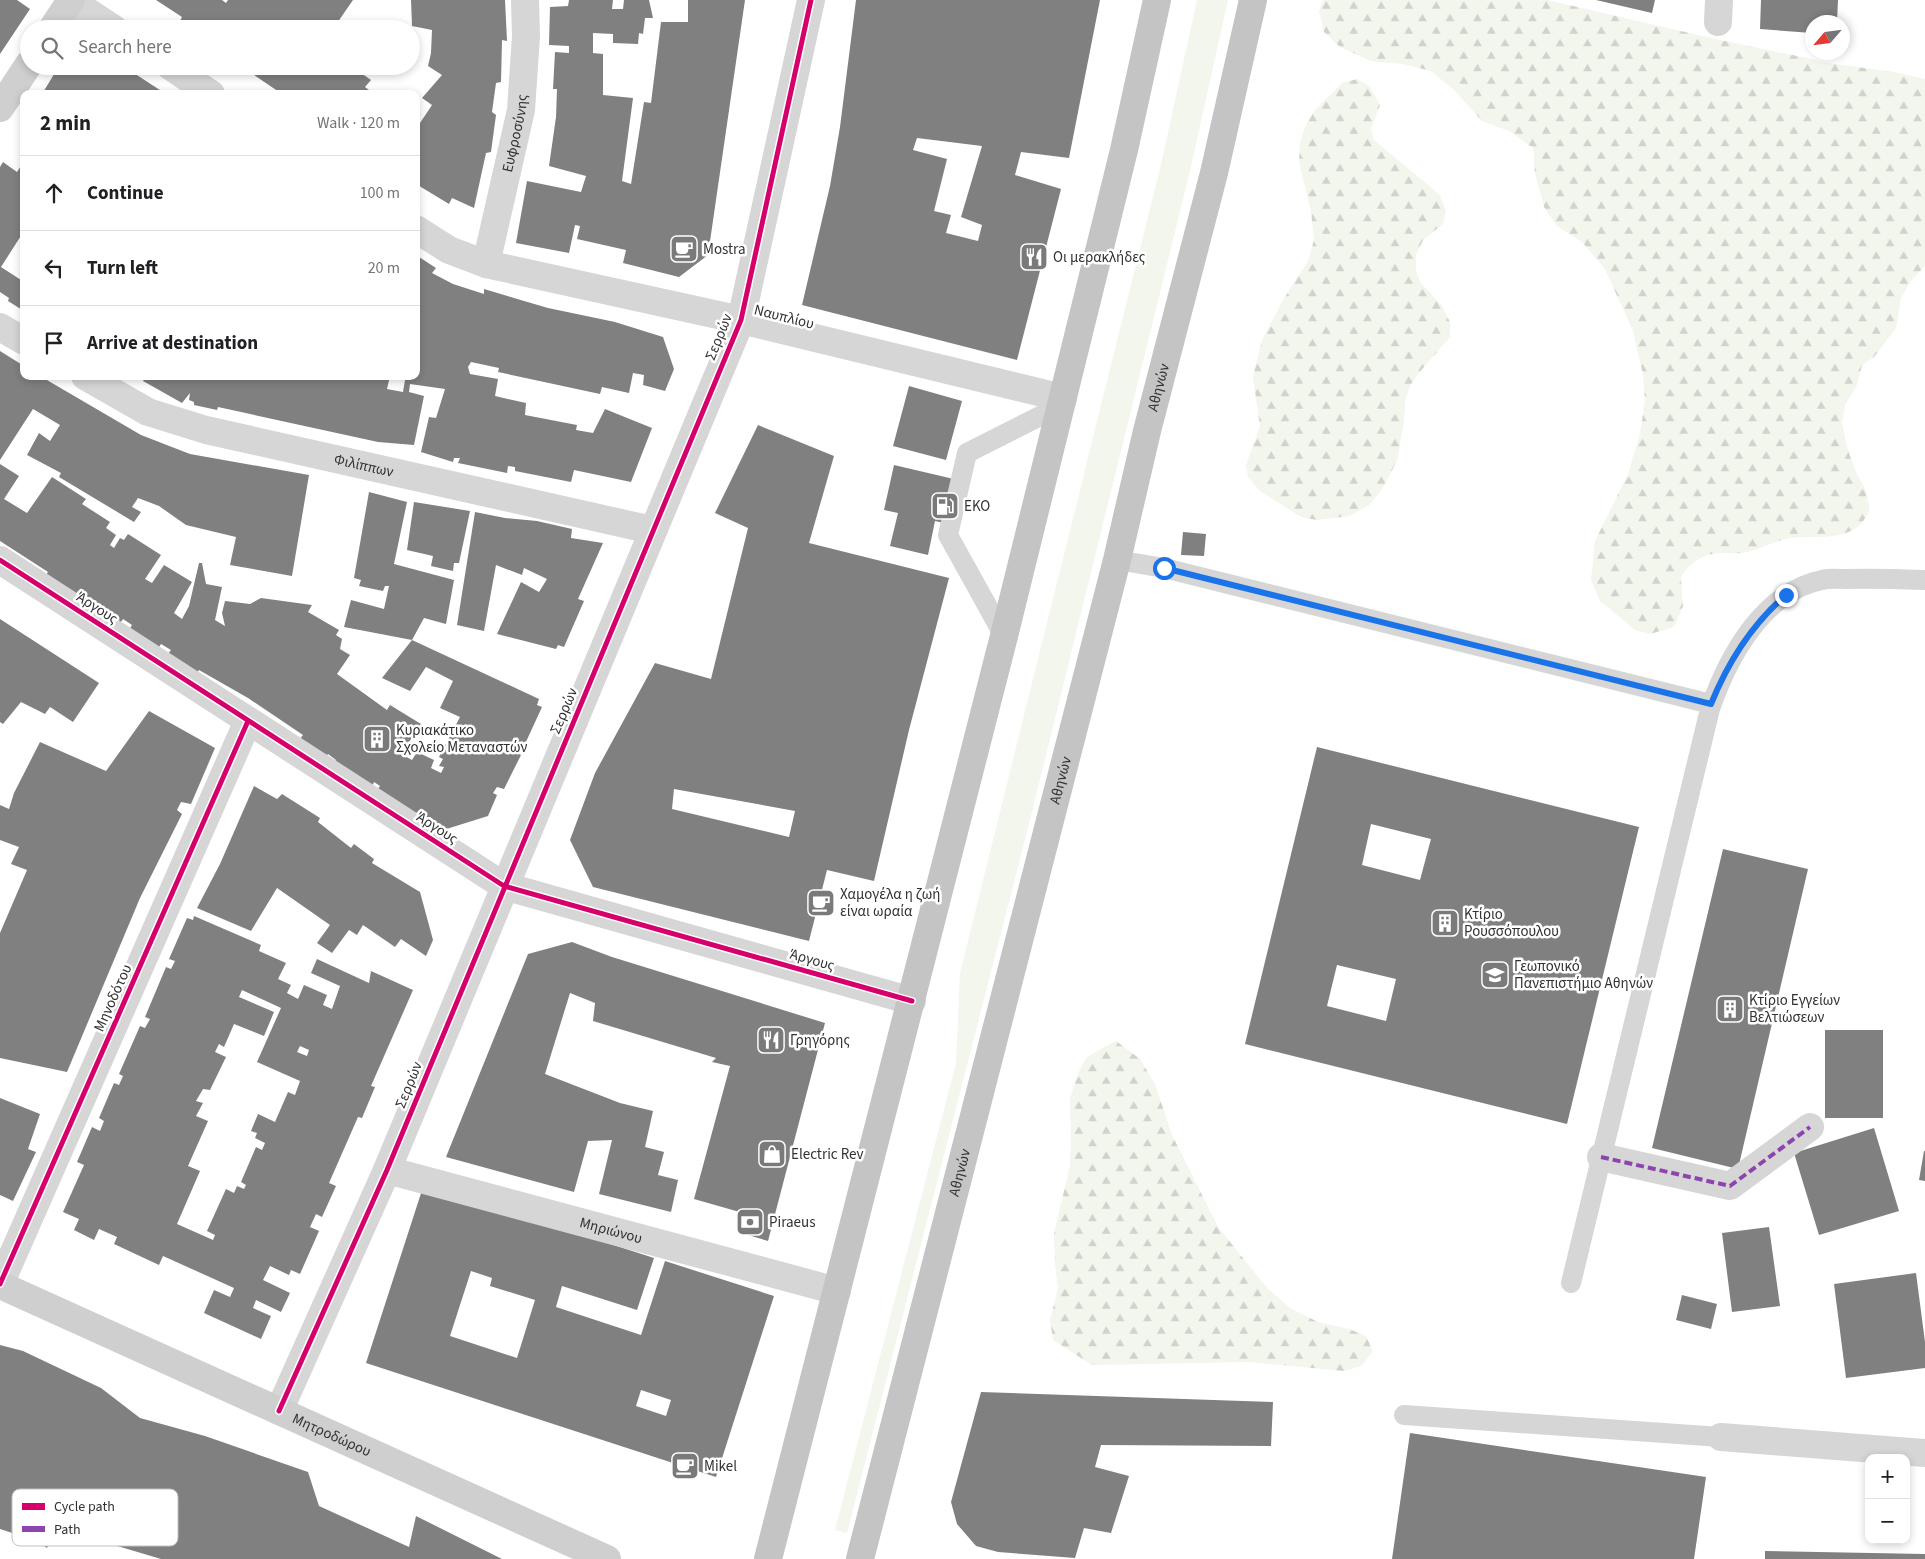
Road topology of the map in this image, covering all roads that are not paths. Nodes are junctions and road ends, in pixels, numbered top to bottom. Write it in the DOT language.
graph roads {
  1 [pos="70,0"];
  2 [pos="525,0"];
  3 [pos="811,0"];
  4 [pos="1157,0"];
  5 [pos="1253,0"];
  6 [pos="58,20"];
  7 [pos="100,20"];
  8 [pos="22,75"];
  9 [pos="183,75"];
  10 [pos="205,90"];
  11 [pos="0,108"];
  12 [pos="420,231"];
  13 [pos="486,264"];
  14 [pos="741,320"];
  15 [pos="0,327"];
  16 [pos="20,339"];
  17 [pos="92,380"];
  18 [pos="1062,401"];
  19 [pos="652,530"];
  20 [pos="0,560"];
  21 [pos="1118,560"];
  22 [pos="1925,580"];
  23 [pos="1004,636"];
  24 [pos="1711,704"];
  25 [pos="248,721"];
  26 [pos="504,886"];
  27 [pos="912,1001"];
  28 [pos="1810,1127"];
  29 [pos="1601,1157"];
  30 [pos="387,1170"];
  31 [pos="1570,1283"];
  32 [pos="0,1285"];
  33 [pos="837,1291"];
  34 [pos="279,1411"];
  35 [pos="1404,1415"];
  36 [pos="1721,1437"];
  37 [pos="1925,1452"];
  38 [pos="607,1559"];
  39 [pos="768,1559"];
  40 [pos="860,1559"];
  1 -- 6 [label="street"];
  1 -- 7 [label="street"];
  2 -- 13 [label="street, Ευφροσύνης"];
  3 -- 14 [label="street, Σερρών"];
  4 -- 18 [label="highway"];
  5 -- 21 [label="highway, Αθηνών"];
  8 -- 11 [label="street"];
  9 -- 10 [label="street"];
  12 -- 13 [label="street, Ναυπλίου"];
  13 -- 14 [label="street, Ναυπλίου"];
  14 -- 18 [label="street, Ναυπλίου"];
  14 -- 19 [label="street, Σερρών"];
  15 -- 16 [label="street"];
  17 -- 19 [label="street, Φιλίππων"];
  18 -- 23 [label="highway"];
  18 -- 23 [label="lane"];
  19 -- 26 [label="street, Σερρών"];
  20 -- 25 [label="street, Άργους"];
  21 -- 24 [label="lane"];
  21 -- 40 [label="highway, Αθηνών"];
  22 -- 24 [label="lane"];
  23 -- 27 [label="highway"];
  24 -- 29 [label="lane"];
  25 -- 26 [label="street, Άργους"];
  25 -- 32 [label="street, Μηνοδότου"];
  26 -- 27 [label="street, Άργους"];
  26 -- 30 [label="street, Σερρών"];
  27 -- 33 [label="highway"];
  28 -- 29 [label="street"];
  29 -- 31 [label="lane"];
  30 -- 33 [label="street, Μηριώνου"];
  30 -- 34 [label="street, Σερρών"];
  32 -- 34 [label="street, Μητροδώρου"];
  33 -- 39 [label="highway"];
  34 -- 38 [label="street, Μητροδώρου"];
  35 -- 36 [label="lane"];
  36 -- 37 [label="street"];
}
